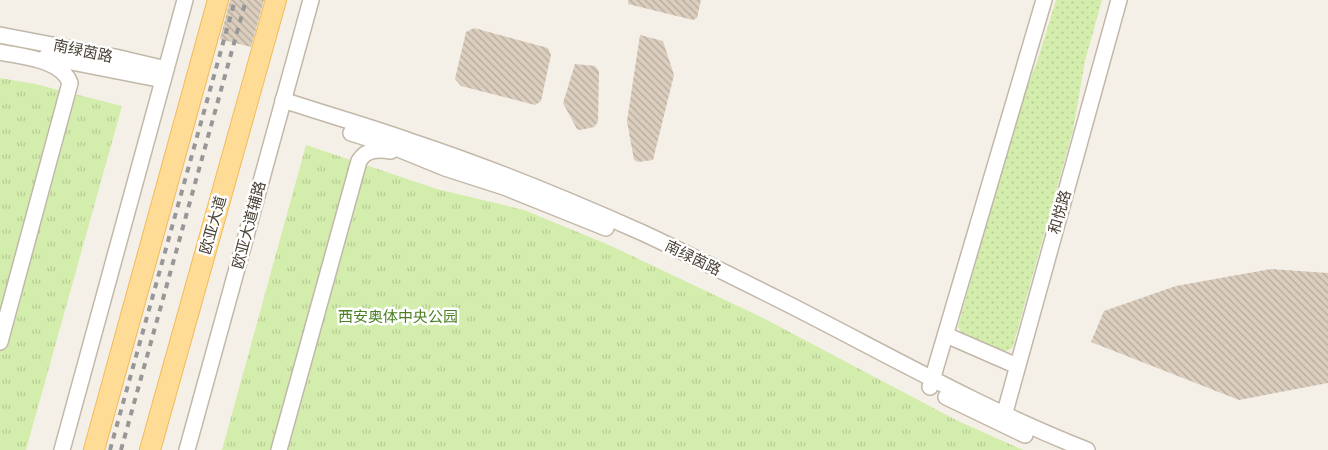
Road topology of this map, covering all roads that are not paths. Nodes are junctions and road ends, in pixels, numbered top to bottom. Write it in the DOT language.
graph roads {
  1 [pos="186,0"];
  2 [pos="218,0"];
  3 [pos="276,0"];
  4 [pos="311,0"];
  5 [pos="1044,0"];
  6 [pos="1119,0"];
  7 [pos="0,35"];
  8 [pos="0,52"];
  9 [pos="165,75"];
  10 [pos="282,105"];
  11 [pos="419,158"];
  12 [pos="946,335"];
  13 [pos="0,342"];
  14 [pos="1017,366"];
  15 [pos="931,384"];
  16 [pos="1003,419"];
  17 [pos="62,450"];
  18 [pos="94,450"];
  19 [pos="150,450"];
  20 [pos="187,450"];
  21 [pos="279,450"];
  22 [pos="1060,450"];
  23 [pos="1088,450"];
  1 -- 9 [label="street"];
  2 -- 18 [label="main road"];
  3 -- 19 [label="main road, 欧亚大道"];
  4 -- 10 [label="street, 欧亚大道辅路"];
  5 -- 12 [label="street"];
  6 -- 14 [label="street, 和悦路"];
  7 -- 9 [label="street, 南绿茵路"];
  8 -- 9 [label="street, 南绿茵路"];
  8 -- 13 [label="street"];
  9 -- 17 [label="street"];
  10 -- 11 [label="street, 南绿茵路"];
  10 -- 15 [label="street, 南绿茵路"];
  10 -- 20 [label="street, 欧亚大道辅路"];
  11 -- 15 [label="street, 南绿茵路"];
  11 -- 21 [label="street"];
  12 -- 14 [label="street"];
  12 -- 15 [label="street"];
  14 -- 16 [label="street, 和悦路"];
  15 -- 16 [label="street, 南绿茵路"];
  16 -- 22 [label="street, 南绿茵路"];
  16 -- 23 [label="street, 南绿茵路"];
}
